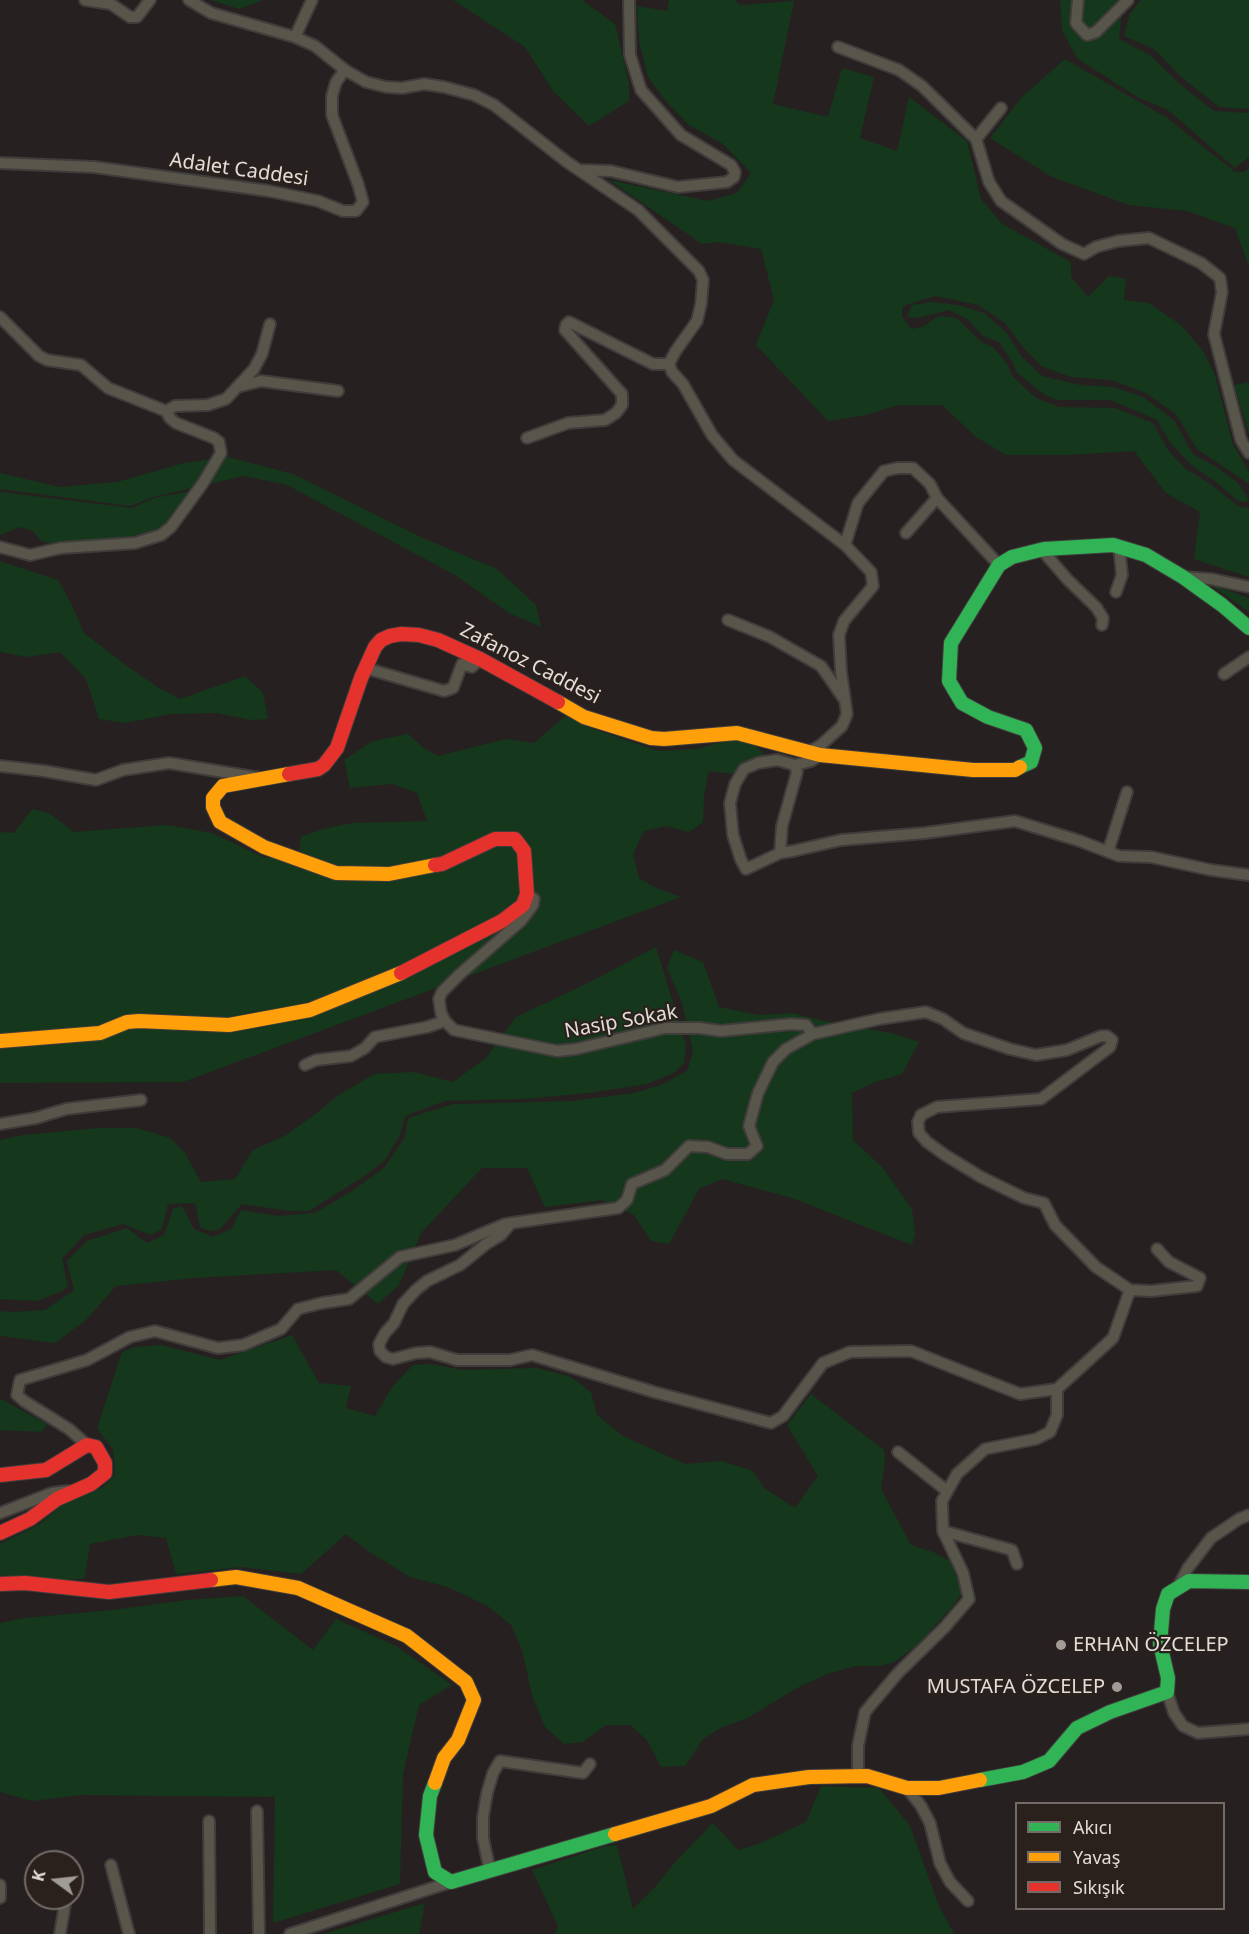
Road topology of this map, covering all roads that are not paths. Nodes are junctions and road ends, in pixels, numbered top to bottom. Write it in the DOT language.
graph roads {
  1 [pos="85,0"];
  2 [pos="150,0"];
  3 [pos="189,0"];
  4 [pos="312,0"];
  5 [pos="629,0"];
  6 [pos="1078,0"];
  7 [pos="1128,0"];
  8 [pos="295,37"];
  9 [pos="838,47"];
  10 [pos="345,70"];
  11 [pos="1001,108"];
  12 [pos="976,139"];
  13 [pos="0,163"];
  14 [pos="579,170"];
  15 [pos="0,317"];
  16 [pos="270,324"];
  17 [pos="669,364"];
  18 [pos="238,387"];
  19 [pos="338,391"];
  20 [pos="166,411"];
  21 [pos="527,438"];
  22 [pos="1249,453"];
  23 [pos="938,498"];
  24 [pos="906,533"];
  25 [pos="845,545"];
  26 [pos="0,547"];
  27 [pos="1119,547"];
  28 [pos="1041,549"];
  29 [pos="999,565"];
  30 [pos="1183,577"];
  31 [pos="1249,587"];
  32 [pos="1116,592"];
  33 [pos="728,620"];
  34 [pos="1102,625"];
  35 [pos="1249,628"];
  36 [pos="1249,657"];
  37 [pos="480,658"];
  38 [pos="365,668"];
  39 [pos="1224,674"];
  40 [pos="844,699"];
  41 [pos="814,754"];
  42 [pos="795,765"];
  43 [pos="0,766"];
  44 [pos="260,778"];
  45 [pos="1127,792"];
  46 [pos="1108,852"];
  47 [pos="780,853"];
  48 [pos="1249,875"];
  49 [pos="527,894"];
  50 [pos="445,1021"];
  51 [pos="813,1034"];
  52 [pos="0,1041"];
  53 [pos="305,1065"];
  54 [pos="141,1100"];
  55 [pos="0,1124"];
  56 [pos="511,1223"];
  57 [pos="1157,1249"];
  58 [pos="1130,1290"];
  59 [pos="1057,1389"];
  60 [pos="87,1445"];
  61 [pos="898,1452"];
  62 [pos="0,1475"];
  63 [pos="80,1489"];
  64 [pos="947,1491"];
  65 [pos="0,1513"];
  66 [pos="1249,1515"];
  67 [pos="943,1531"];
  68 [pos="0,1533"];
  69 [pos="1017,1564"];
  70 [pos="1249,1582"];
  71 [pos="0,1584"];
  72 [pos="1178,1587"];
  73 [pos="1167,1692"];
  74 [pos="1249,1729"];
  75 [pos="590,1764"];
  76 [pos="858,1776"];
  77 [pos="907,1788"];
  78 [pos="257,1811"];
  79 [pos="209,1821"];
  80 [pos="111,1865"];
  81 [pos="490,1871"];
  82 [pos="451,1882"];
  83 [pos="0,1885"];
  84 [pos="0,1898"];
  85 [pos="968,1901"];
  86 [pos="64,1910"];
  87 [pos="60,1934"];
  88 [pos="129,1934"];
  89 [pos="210,1934"];
  90 [pos="259,1934"];
  91 [pos="290,1934"];
  1 -- 2 [label="street"];
  3 -- 8 [label="street"];
  4 -- 8 [label="street"];
  5 -- 14 [label="street"];
  6 -- 7 [label="street"];
  8 -- 10 [label="street"];
  9 -- 12 [label="street"];
  10 -- 13 [label="street, Adalet Caddesi"];
  10 -- 14 [label="street"];
  11 -- 12 [label="street"];
  12 -- 22 [label="street"];
  14 -- 17 [label="street"];
  15 -- 20 [label="street"];
  16 -- 18 [label="street"];
  17 -- 21 [label="street"];
  17 -- 25 [label="street"];
  18 -- 19 [label="street"];
  18 -- 20 [label="street"];
  20 -- 26 [label="street"];
  23 -- 24 [label="street"];
  23 -- 25 [label="street"];
  23 -- 29 [label="street"];
  25 -- 40 [label="street"];
  27 -- 28 [label="street"];
  27 -- 30 [label="street"];
  27 -- 32 [label="street"];
  28 -- 29 [label="street"];
  28 -- 34 [label="street"];
  29 -- 41 [label="street, Zafanoz Caddesi"];
  30 -- 31 [label="street"];
  30 -- 35 [label="street"];
  33 -- 40 [label="street"];
  36 -- 39 [label="street"];
  37 -- 38 [label="street, Zafanoz Caddesi"];
  37 -- 38 [label="street"];
  37 -- 41 [label="street, Zafanoz Caddesi"];
  38 -- 44 [label="street, Zafanoz Caddesi"];
  40 -- 41 [label="street"];
  41 -- 42 [label="street"];
  42 -- 47 [label="street"];
  42 -- 47 [label="street"];
  43 -- 44 [label="street"];
  44 -- 49 [label="street, Zafanoz Caddesi"];
  45 -- 46 [label="street"];
  46 -- 47 [label="street"];
  46 -- 48 [label="street"];
  49 -- 50 [label="street"];
  49 -- 52 [label="street"];
  50 -- 51 [label="street, Nasip Sokak"];
  50 -- 53 [label="street"];
  51 -- 56 [label="street"];
  51 -- 58 [label="street"];
  54 -- 55 [label="street"];
  56 -- 59 [label="street"];
  56 -- 60 [label="street"];
  57 -- 58 [label="street"];
  58 -- 59 [label="street"];
  59 -- 64 [label="street"];
  60 -- 62 [label="street"];
  60 -- 63 [label="street"];
  61 -- 64 [label="street"];
  63 -- 65 [label="street"];
  63 -- 68 [label="street"];
  64 -- 67 [label="street"];
  66 -- 72 [label="street"];
  67 -- 69 [label="street"];
  67 -- 76 [label="street"];
  70 -- 72 [label="street"];
  71 -- 82 [label="street"];
  72 -- 73 [label="street"];
  73 -- 74 [label="street"];
  73 -- 77 [label="street"];
  75 -- 81 [label="street"];
  76 -- 77 [label="street"];
  76 -- 81 [label="street"];
  77 -- 85 [label="street"];
  78 -- 90 [label="street"];
  79 -- 89 [label="street"];
  80 -- 88 [label="street"];
  81 -- 82 [label="street"];
  82 -- 91 [label="street"];
  83 -- 84 [label="street"];
  86 -- 87 [label="street"];
}
